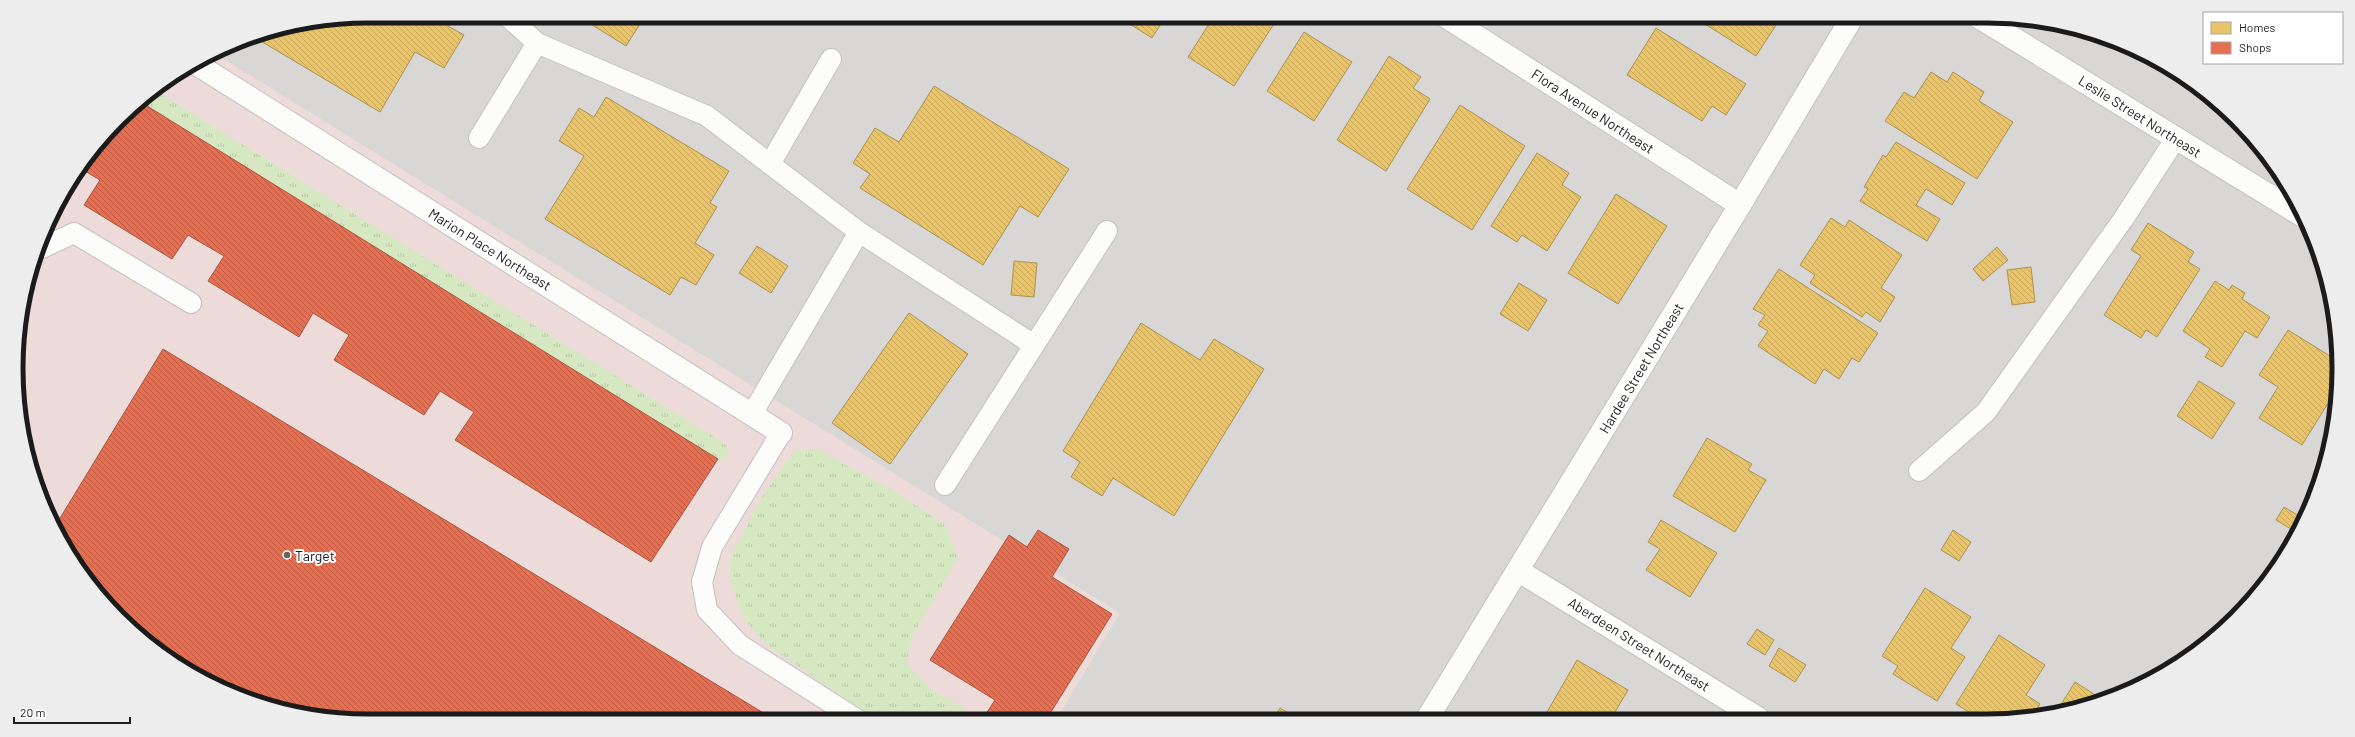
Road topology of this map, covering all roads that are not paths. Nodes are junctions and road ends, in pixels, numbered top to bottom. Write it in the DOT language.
graph roads {
  1 [pos="515,23"];
  2 [pos="1456,23"];
  3 [pos="1848,23"];
  4 [pos="1990,23"];
  5 [pos="537,43"];
  6 [pos="831,59"];
  7 [pos="201,67"];
  8 [pos="479,138"];
  9 [pos="2176,138"];
  10 [pos="770,164"];
  11 [pos="1740,206"];
  12 [pos="2293,210"];
  13 [pos="1107,231"];
  14 [pos="859,232"];
  15 [pos="45,247"];
  16 [pos="190,303"];
  17 [pos="1034,345"];
  18 [pos="752,414"];
  19 [pos="781,433"];
  20 [pos="1918,471"];
  21 [pos="945,485"];
  22 [pos="1519,571"];
  23 [pos="849,714"];
  24 [pos="1430,714"];
  25 [pos="1751,714"];
  1 -- 5 [label="lane"];
  2 -- 11 [label="street, Flora Avenue Northeast"];
  3 -- 11 [label="street, Hardee Street Northeast"];
  4 -- 9 [label="street, Leslie Street Northeast"];
  5 -- 8 [label="lane"];
  5 -- 10 [label="lane"];
  6 -- 10 [label="lane"];
  7 -- 18 [label="street, Marion Place Northeast"];
  9 -- 12 [label="street, Leslie Street Northeast"];
  9 -- 20 [label="lane"];
  10 -- 14 [label="lane"];
  11 -- 22 [label="street, Hardee Street Northeast"];
  13 -- 17 [label="lane"];
  14 -- 17 [label="lane"];
  14 -- 18 [label="lane"];
  15 -- 16 [label="lane"];
  17 -- 21 [label="lane"];
  18 -- 19 [label="street, Marion Place Northeast"];
  19 -- 23 [label="lane"];
  22 -- 24 [label="street, Hardee Street Northeast"];
  22 -- 25 [label="street, Aberdeen Street Northeast"];
}
